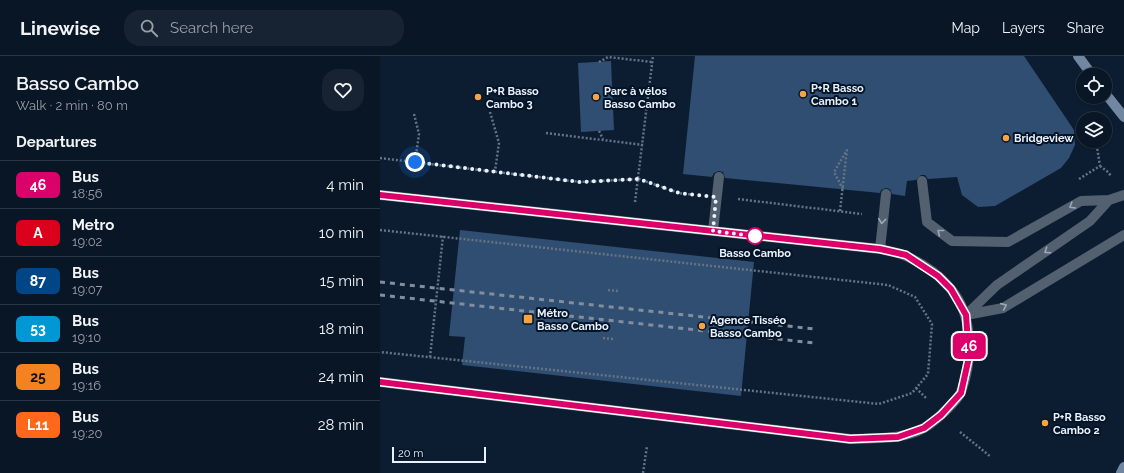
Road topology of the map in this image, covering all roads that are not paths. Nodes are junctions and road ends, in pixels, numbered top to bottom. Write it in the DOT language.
graph roads {
  1 [pos="1078,56"];
  2 [pos="1087,68"];
  3 [pos="1112,102"];
  4 [pos="1124,117"];
  5 [pos="719,177"];
  6 [pos="922,181"];
  7 [pos="886,194"];
  8 [pos="380,195"];
  9 [pos="1124,195"];
  10 [pos="1109,200"];
  11 [pos="713,231"];
  12 [pos="1124,235"];
  13 [pos="880,249"];
  14 [pos="966,315"];
  15 [pos="380,382"];
  16 [pos="1124,467"];
  17 [pos="1121,473"];
  1 -- 2 [label="main road"];
  3 -- 4 [label="main road"];
  5 -- 11 [label="lane"];
  10 -- 6 [label="lane, one-way"];
  7 -- 13 [label="lane, one-way"];
  8 -- 11 [label="lane"];
  9 -- 10 [label="lane"];
  10 -- 14 [label="lane, one-way"];
  11 -- 13 [label="lane"];
  14 -- 12 [label="lane, one-way"];
  13 -- 14 [label="lane"];
  14 -- 15 [label="lane"];
  16 -- 17 [label="main road"];
}
